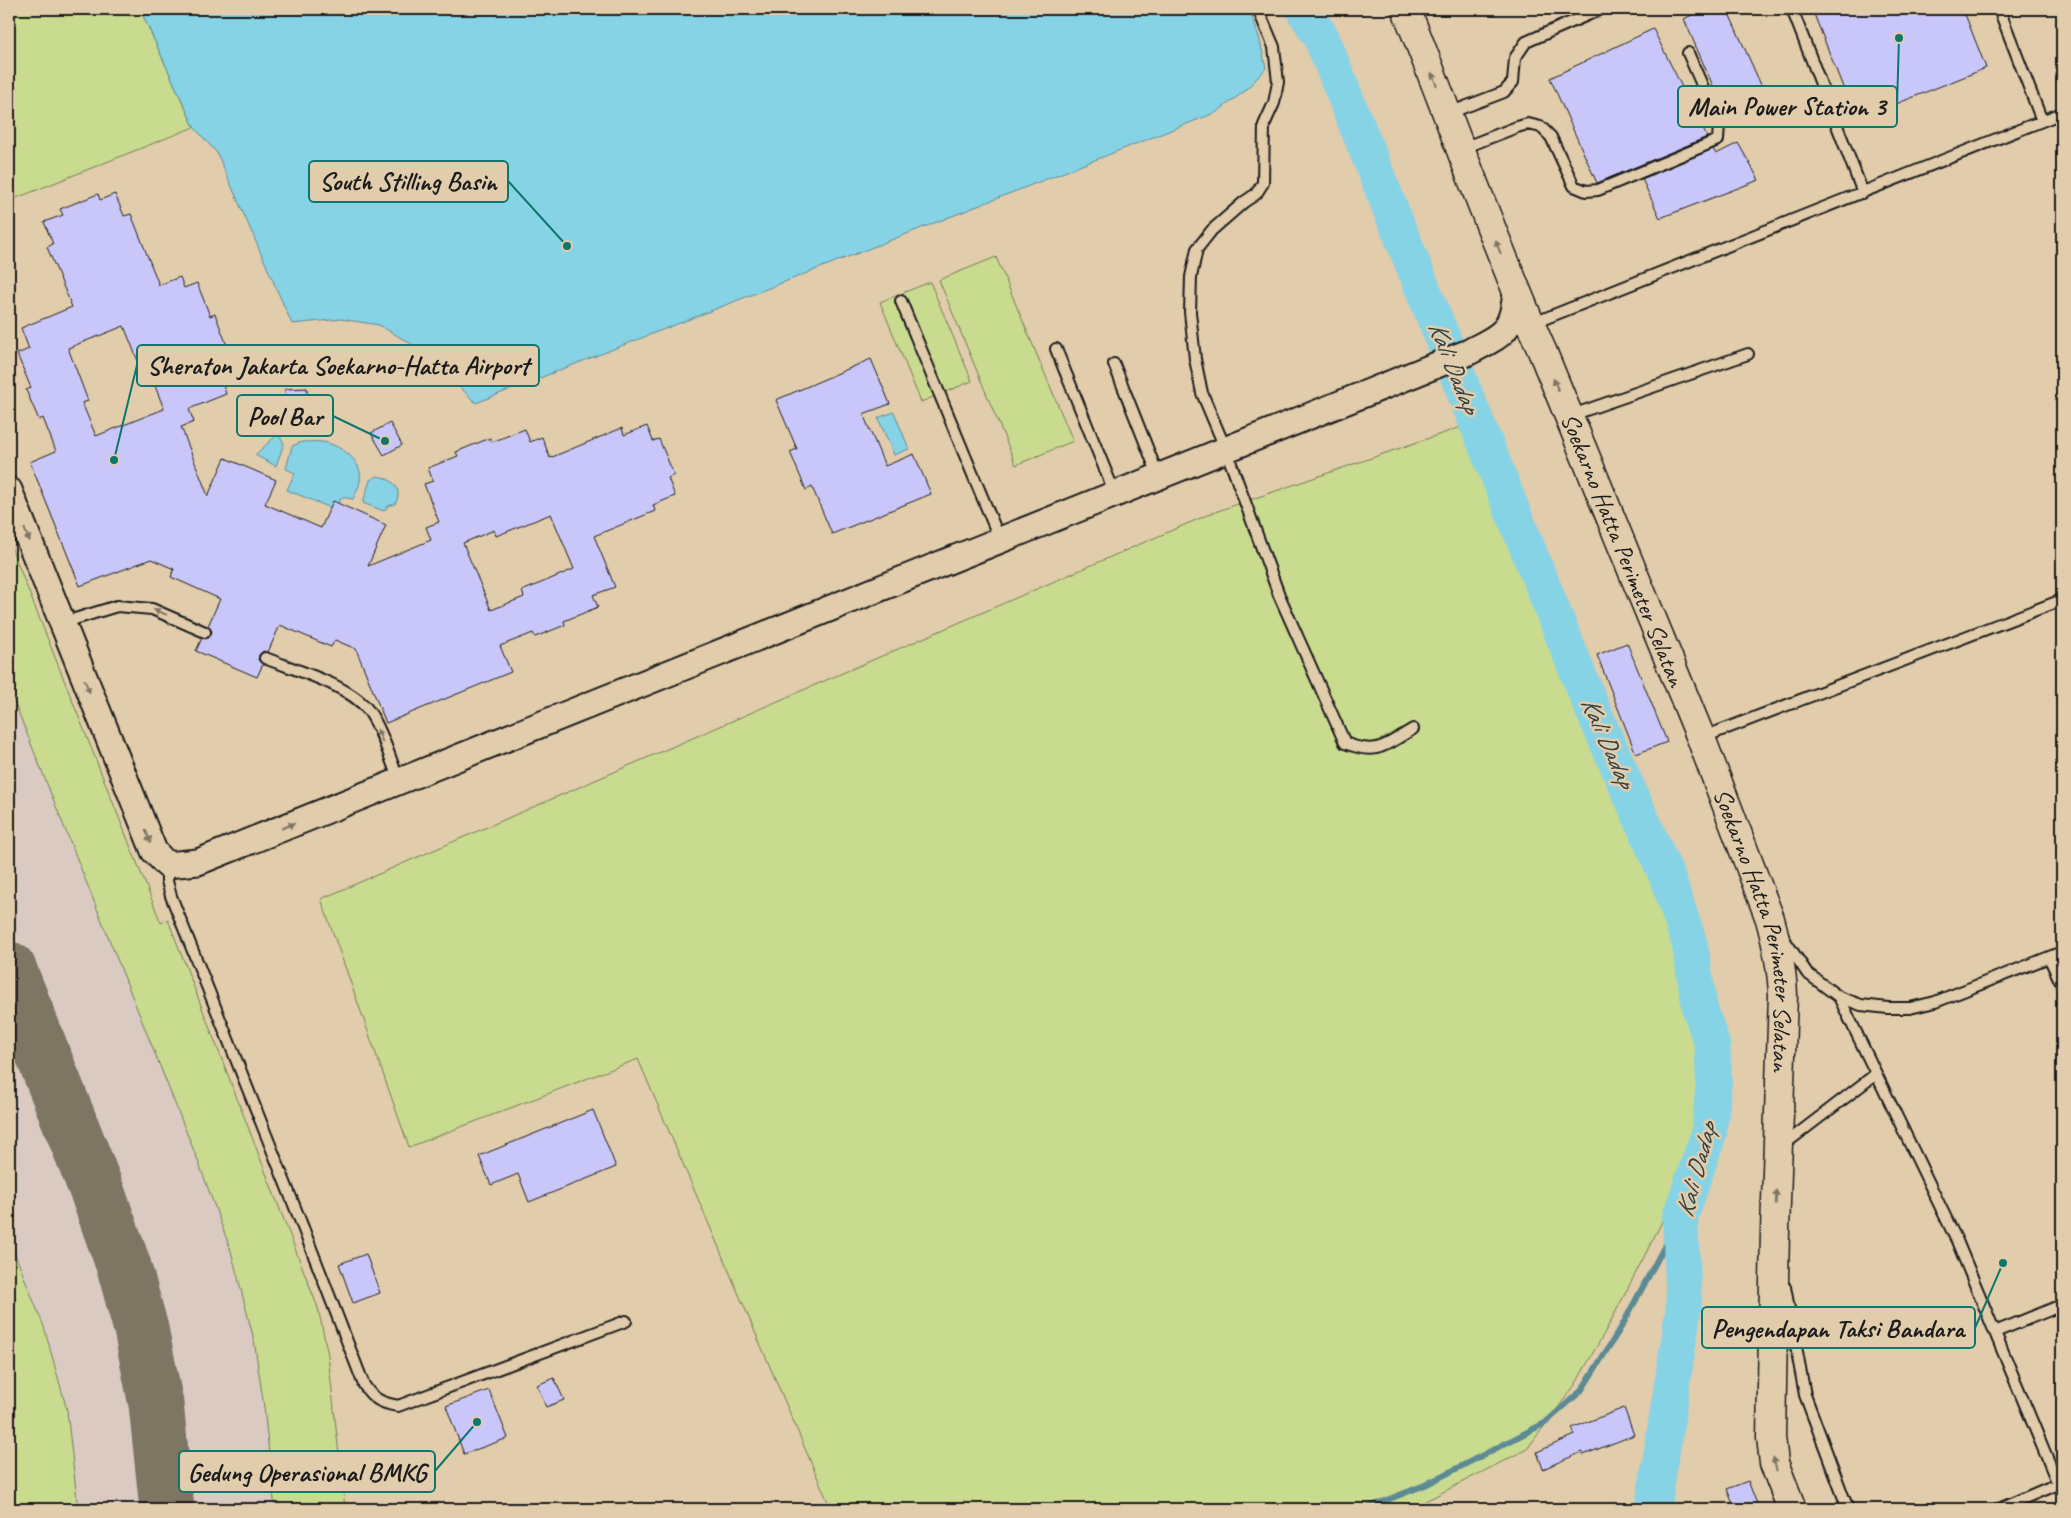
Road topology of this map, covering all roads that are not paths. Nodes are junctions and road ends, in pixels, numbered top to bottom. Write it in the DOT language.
graph roads {
  1 [pos="1258,9"];
  2 [pos="1406,9"];
  3 [pos="1601,9"];
  4 [pos="1792,9"];
  5 [pos="1999,9"];
  6 [pos="1688,53"];
  7 [pos="1448,113"];
  8 [pos="2062,113"];
  9 [pos="2042,121"];
  10 [pos="1459,150"];
  11 [pos="1863,193"];
  12 [pos="1516,292"];
  13 [pos="901,301"];
  14 [pos="1530,325"];
  15 [pos="1056,349"];
  16 [pos="1748,354"];
  17 [pos="1114,364"];
  18 [pos="1568,416"];
  19 [pos="1226,450"];
  20 [pos="1158,475"];
  21 [pos="9,490"];
  22 [pos="1116,495"];
  23 [pos="1000,540"];
  24 [pos="2062,600"];
  25 [pos="62,623"];
  26 [pos="205,632"];
  27 [pos="266,658"];
  28 [pos="1413,729"];
  29 [pos="1701,738"];
  30 [pos="399,781"];
  31 [pos="167,865"];
  32 [pos="1770,919"];
  33 [pos="2062,952"];
  34 [pos="2049,957"];
  35 [pos="2062,985"];
  36 [pos="1839,997"];
  37 [pos="1876,1074"];
  38 [pos="1778,1149"];
  39 [pos="1775,1231"];
  40 [pos="2062,1305"];
  41 [pos="626,1320"];
  42 [pos="1995,1332"];
  43 [pos="2060,1483"];
  44 [pos="1792,1509"];
  45 [pos="1848,1509"];
  46 [pos="1999,1509"];
  1 -- 19 [label="lane"];
  7 -- 2 [label="main road, one-way"];
  3 -- 7 [label="lane"];
  4 -- 11 [label="lane"];
  5 -- 9 [label="lane"];
  6 -- 10 [label="lane"];
  7 -- 10 [label="main road"];
  8 -- 9 [label="lane"];
  9 -- 11 [label="lane"];
  12 -- 10 [label="main road, one-way"];
  11 -- 14 [label="lane"];
  12 -- 14 [label="main road, Soekarno Hatta Perimeter Selatan"];
  12 -- 19 [label="street"];
  13 -- 23 [label="lane"];
  18 -- 14 [label="main road, Soekarno Hatta Perimeter Selatan, one-way"];
  15 -- 22 [label="lane"];
  16 -- 18 [label="lane"];
  17 -- 20 [label="lane"];
  18 -- 29 [label="main road, Soekarno Hatta Perimeter Selatan"];
  19 -- 20 [label="street"];
  19 -- 28 [label="lane"];
  20 -- 22 [label="street"];
  21 -- 25 [label="street, one-way"];
  22 -- 23 [label="street"];
  23 -- 30 [label="street"];
  24 -- 29 [label="lane"];
  26 -- 25 [label="lane, one-way"];
  25 -- 31 [label="street, one-way"];
  30 -- 27 [label="lane, one-way"];
  29 -- 32 [label="main road, Soekarno Hatta Perimeter Selatan"];
  31 -- 30 [label="street, one-way"];
  31 -- 41 [label="lane"];
  32 -- 36 [label="lane"];
  32 -- 38 [label="main road, Soekarno Hatta Perimeter Selatan"];
  33 -- 34 [label="lane"];
  34 -- 35 [label="lane"];
  34 -- 36 [label="lane"];
  36 -- 37 [label="lane"];
  37 -- 38 [label="lane"];
  37 -- 42 [label="lane"];
  39 -- 38 [label="main road, Soekarno Hatta Perimeter Selatan, one-way"];
  44 -- 39 [label="main road, Soekarno Hatta Perimeter Selatan, one-way"];
  39 -- 45 [label="lane"];
  40 -- 42 [label="lane"];
  42 -- 43 [label="lane"];
  43 -- 46 [label="lane"];
}
